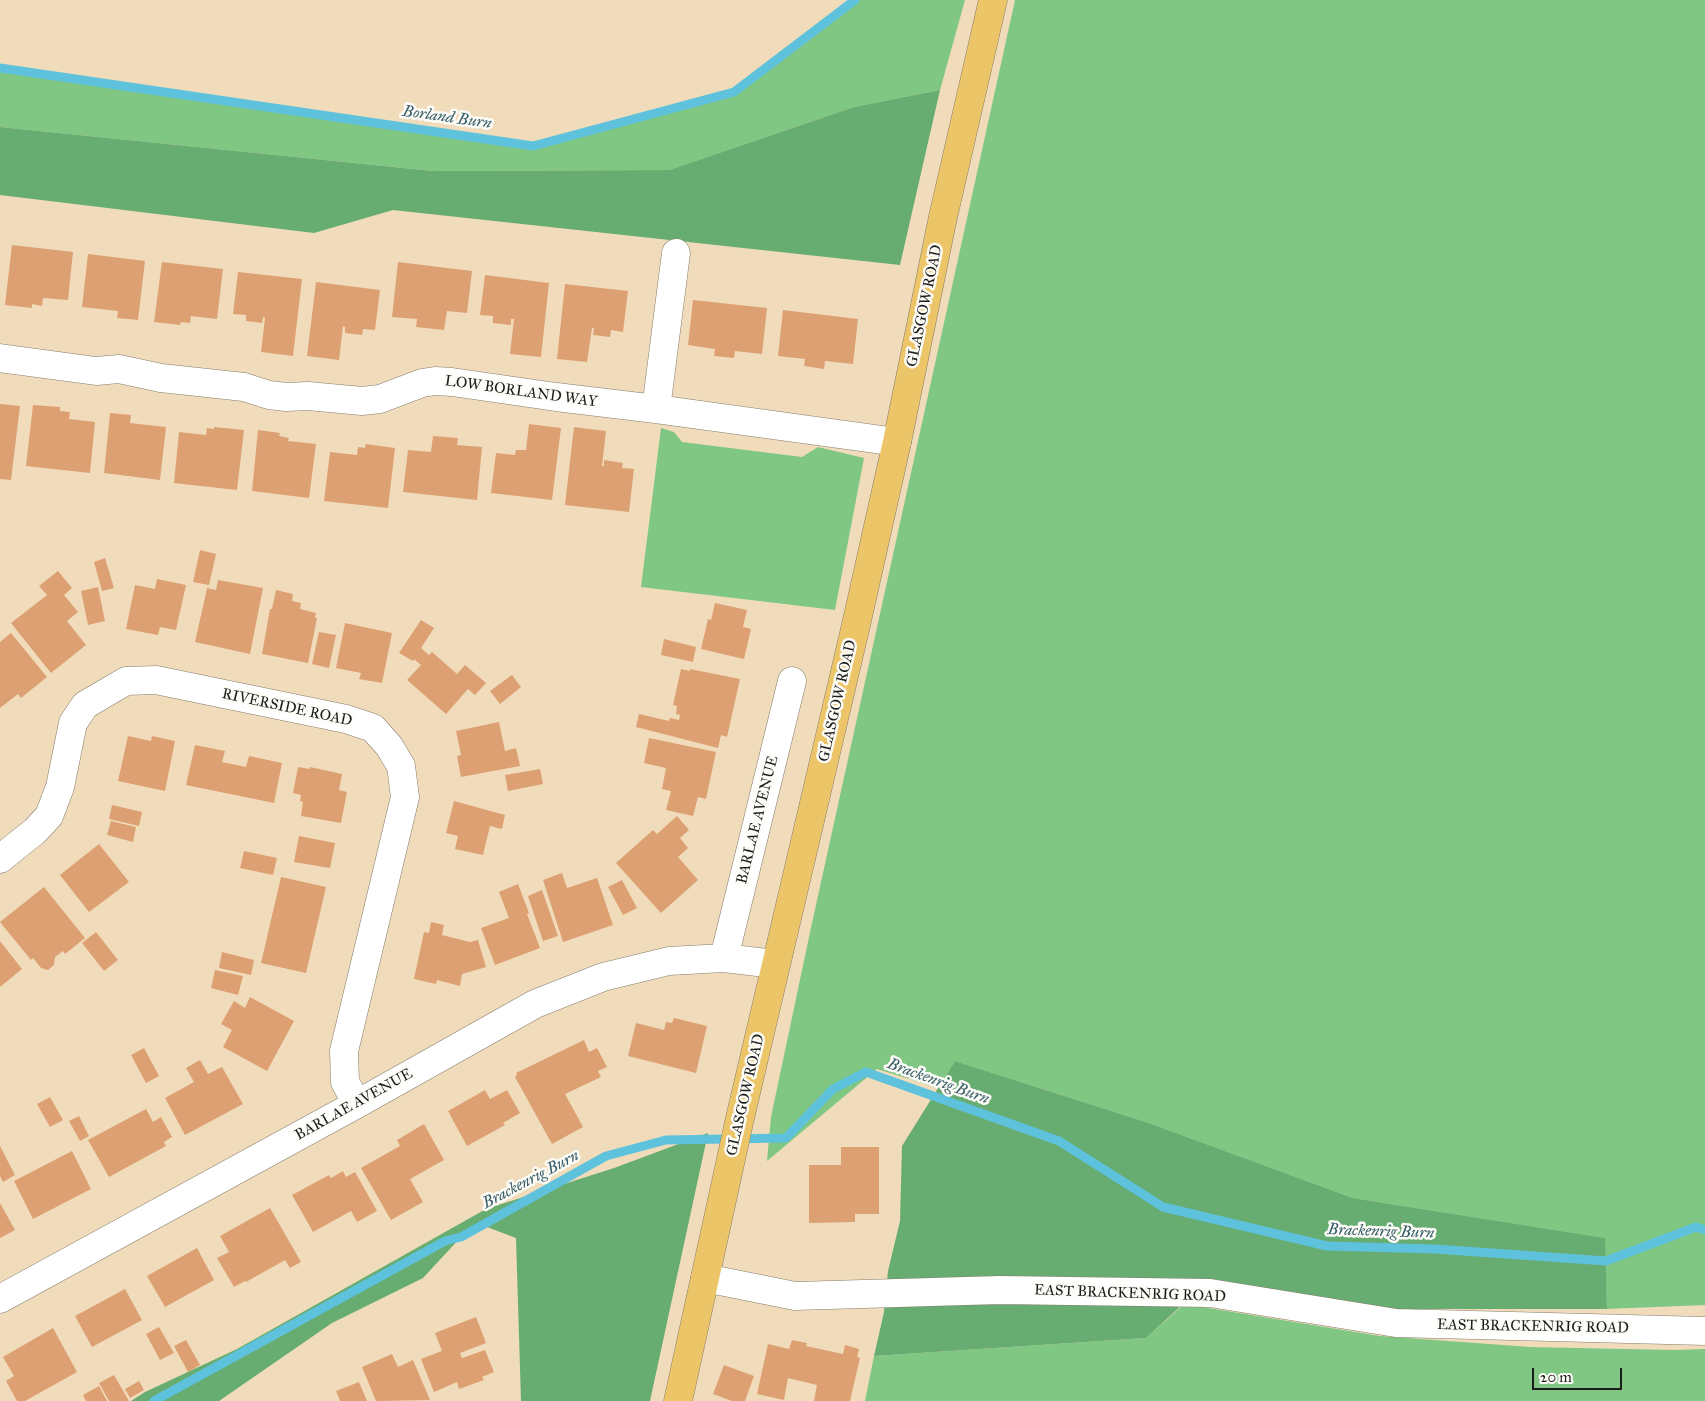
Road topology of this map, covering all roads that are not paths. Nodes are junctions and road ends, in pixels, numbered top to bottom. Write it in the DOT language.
graph roads {
  1 [pos="992,0"];
  2 [pos="676,252"];
  3 [pos="0,358"];
  4 [pos="656,409"];
  5 [pos="897,442"];
  6 [pos="792,681"];
  7 [pos="0,859"];
  8 [pos="724,958"];
  9 [pos="776,964"];
  10 [pos="357,1104"];
  11 [pos="705,1278"];
  12 [pos="0,1299"];
  13 [pos="1705,1331"];
  14 [pos="678,1401"];
  1 -- 5 [label="main road, GLASGOW ROAD"];
  2 -- 4 [label="street"];
  3 -- 4 [label="street, LOW BORLAND WAY"];
  4 -- 5 [label="street, LOW BORLAND WAY"];
  5 -- 9 [label="main road, GLASGOW ROAD"];
  6 -- 8 [label="street, BARLAE AVENUE"];
  7 -- 10 [label="street, RIVERSIDE ROAD"];
  8 -- 9 [label="street, BARLAE AVENUE"];
  8 -- 10 [label="street, BARLAE AVENUE"];
  9 -- 11 [label="main road, GLASGOW ROAD"];
  10 -- 12 [label="street, BARLAE AVENUE"];
  11 -- 13 [label="street, EAST BRACKENRIG ROAD"];
  11 -- 14 [label="main road, GLASGOW ROAD"];
}
